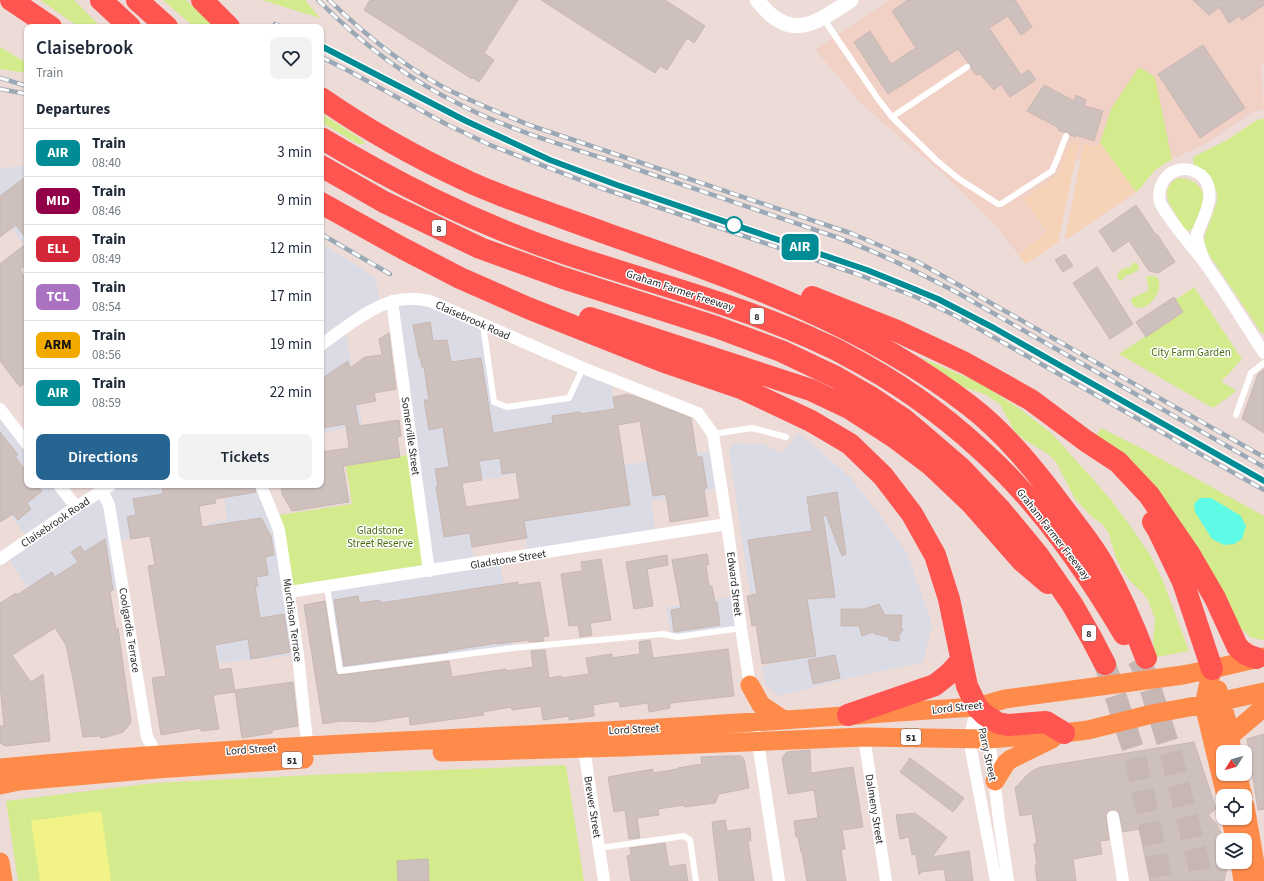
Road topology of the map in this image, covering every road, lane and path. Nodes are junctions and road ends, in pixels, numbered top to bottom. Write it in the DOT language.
graph roads {
  1 [pos="11,0"];
  2 [pos="101,0"];
  3 [pos="137,0"];
  4 [pos="202,0"];
  5 [pos="757,0"];
  6 [pos="851,0"];
  7 [pos="0,10"];
  8 [pos="824,18"];
  9 [pos="47,24"];
  10 [pos="127,24"];
  11 [pos="164,24"];
  12 [pos="227,24"];
  13 [pos="24,26"];
  14 [pos="967,67"];
  15 [pos="324,100"];
  16 [pos="892,117"];
  17 [pos="1066,136"];
  18 [pos="324,140"];
  19 [pos="324,168"];
  20 [pos="324,205"];
  21 [pos="404,249"];
  22 [pos="669,255"];
  23 [pos="1206,265"];
  24 [pos="392,302"];
  25 [pos="483,325"];
  26 [pos="324,343"];
  27 [pos="1264,353"];
  28 [pos="1264,363"];
  29 [pos="583,368"];
  30 [pos="0,409"];
  31 [pos="1236,414"];
  32 [pos="713,434"];
  33 [pos="786,437"];
  34 [pos="24,440"];
  35 [pos="1086,441"];
  36 [pos="61,488"];
  37 [pos="106,488"];
  38 [pos="262,488"];
  39 [pos="76,507"];
  40 [pos="727,524"];
  41 [pos="0,559"];
  42 [pos="429,571"];
  43 [pos="328,587"];
  44 [pos="289,592"];
  45 [pos="1072,604"];
  46 [pos="741,628"];
  47 [pos="1260,657"];
  48 [pos="961,661"];
  49 [pos="1105,664"];
  50 [pos="1212,669"];
  51 [pos="750,685"];
  52 [pos="1264,692"];
  53 [pos="1213,703"];
  54 [pos="977,707"];
  55 [pos="1264,707"];
  56 [pos="848,715"];
  57 [pos="782,719"];
  58 [pos="756,722"];
  59 [pos="1064,733"];
  60 [pos="864,736"];
  61 [pos="978,739"];
  62 [pos="583,740"];
  63 [pos="758,741"];
  64 [pos="1231,744"];
  65 [pos="309,752"];
  66 [pos="157,762"];
  67 [pos="0,768"];
  68 [pos="995,781"];
  69 [pos="0,785"];
  70 [pos="1225,789"];
  71 [pos="1113,817"];
  72 [pos="1248,825"];
  73 [pos="599,848"];
  74 [pos="0,862"];
  75 [pos="1241,869"];
  76 [pos="3,881"];
  77 [pos="604,881"];
  78 [pos="696,881"];
  79 [pos="779,881"];
  80 [pos="886,881"];
  81 [pos="996,881"];
  82 [pos="1008,881"];
  83 [pos="1123,881"];
  84 [pos="1243,881"];
  85 [pos="1258,881"];
  1 -- 9 [label="highway"];
  2 -- 10 [label="highway"];
  3 -- 11 [label="highway"];
  4 -- 12 [label="highway"];
  5 -- 8 [label="street"];
  6 -- 8 [label="street"];
  7 -- 13 [label="highway"];
  8 -- 16 [label="lane"];
  14 -- 16 [label="lane"];
  15 -- 22 [label="highway"];
  16 -- 17 [label="lane"];
  18 -- 22 [label="highway, Graham Farmer Freeway / 8"];
  19 -- 45 [label="highway, 8"];
  20 -- 21 [label="highway"];
  21 -- 45 [label="highway"];
  21 -- 48 [label="highway"];
  22 -- 35 [label="highway"];
  23 -- 23 [label="street"];
  23 -- 27 [label="street"];
  24 -- 25 [label="street, Claisebrook Road"];
  24 -- 26 [label="street, Claisebrook Road"];
  24 -- 42 [label="street, Somerville Street"];
  25 -- 29 [label="street, Claisebrook Road"];
  25 -- 29 [label="lane"];
  28 -- 31 [label="lane"];
  29 -- 32 [label="street, Edward Street"];
  30 -- 34 [label="street"];
  32 -- 33 [label="lane"];
  32 -- 40 [label="street, Edward Street"];
  35 -- 47 [label="highway"];
  35 -- 50 [label="highway"];
  36 -- 39 [label="street"];
  37 -- 39 [label="street, Claisebrook Road"];
  37 -- 66 [label="street, Coolgardie Terrace"];
  38 -- 44 [label="street, Murchison Terrace"];
  39 -- 41 [label="street, Claisebrook Road"];
  40 -- 42 [label="street, Gladstone Street"];
  40 -- 46 [label="street, Edward Street"];
  42 -- 43 [label="street, Gladstone Street"];
  43 -- 44 [label="street, Gladstone Street"];
  43 -- 46 [label="lane"];
  44 -- 65 [label="street, Murchison Terrace"];
  45 -- 49 [label="highway, 8"];
  46 -- 51 [label="street, Edward Street"];
  47 -- 50 [label="main road, Lord Street / 51"];
  48 -- 54 [label="highway"];
  48 -- 56 [label="highway"];
  50 -- 53 [label="main road"];
  50 -- 54 [label="main road, Lord Street / 51"];
  51 -- 57 [label="main road"];
  51 -- 58 [label="street, Edward Street"];
  52 -- 53 [label="main road, Lord Street / 51"];
  53 -- 59 [label="main road, Lord Street / 51"];
  53 -- 64 [label="main road"];
  53 -- 70 [label="main road"];
  54 -- 56 [label="main road, Lord Street / 51"];
  54 -- 59 [label="highway"];
  54 -- 61 [label="street, Parry Street"];
  54 -- 61 [label="street, Parry Street"];
  55 -- 64 [label="main road"];
  56 -- 57 [label="main road, Lord Street / 51"];
  57 -- 58 [label="main road, Lord Street / 51"];
  58 -- 62 [label="main road, Lord Street / 51"];
  58 -- 63 [label="street, Edward Street"];
  59 -- 61 [label="main road, Lord Street / 51"];
  59 -- 68 [label="main road"];
  60 -- 61 [label="main road, Lord Street / 51"];
  60 -- 63 [label="main road, Lord Street / 51"];
  60 -- 80 [label="street, Dalmeny Street"];
  61 -- 68 [label="street, Parry Street"];
  61 -- 81 [label="street, Parry Street"];
  62 -- 63 [label="main road, Lord Street / 51"];
  62 -- 65 [label="main road, Lord Street / 51"];
  62 -- 73 [label="street, Brewer Street"];
  63 -- 79 [label="street, Edward Street"];
  65 -- 66 [label="main road, Lord Street / 51"];
  66 -- 67 [label="main road, Lord Street / 51"];
  66 -- 69 [label="main road, Lord Street / 51"];
  68 -- 82 [label="street, Parry Street"];
  71 -- 83 [label="street"];
  72 -- 85 [label="main road"];
  73 -- 77 [label="street, Brewer Street"];
  73 -- 78 [label="lane"];
  74 -- 76 [label="main road"];
  75 -- 84 [label="main road"];
}
